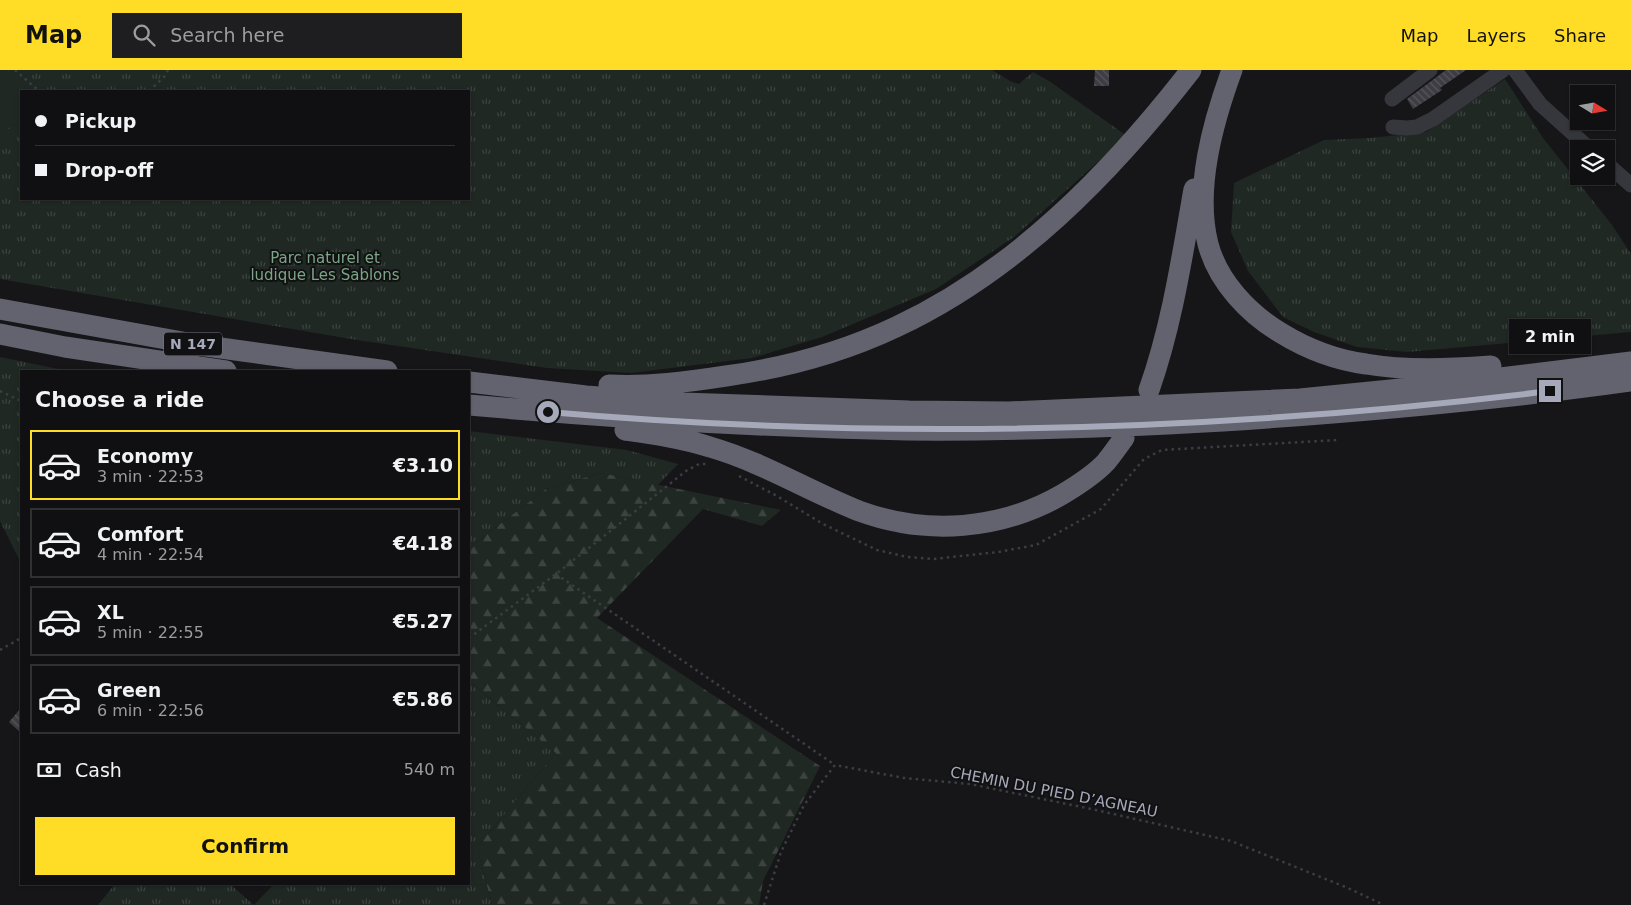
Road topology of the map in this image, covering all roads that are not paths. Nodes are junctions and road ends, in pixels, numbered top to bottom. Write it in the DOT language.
graph roads {
  1 [pos="1190,70"];
  2 [pos="1223,70"];
  3 [pos="1232,70"];
  4 [pos="1430,70"];
  5 [pos="1504,70"];
  6 [pos="1515,70"];
  7 [pos="1392,99"];
  8 [pos="1393,126"];
  9 [pos="1580,140"];
  10 [pos="1615,171"];
  11 [pos="1631,184"];
  12 [pos="0,309"];
  13 [pos="0,334"];
  14 [pos="1631,358"];
  15 [pos="1631,362"];
  16 [pos="219,370"];
  17 [pos="379,370"];
  18 [pos="470,381"];
  19 [pos="470,381"];
  20 [pos="1631,381"];
  21 [pos="1149,390"];
  22 [pos="470,405"];
  23 [pos="470,405"];
  24 [pos="1124,438"];
  1 -- 18 [label="highway"];
  2 -- 21 [label="highway"];
  3 -- 14 [label="highway"];
  4 -- 7 [label="street"];
  5 -- 8 [label="street"];
  6 -- 9 [label="street"];
  10 -- 11 [label="street"];
  12 -- 17 [label="highway, N 147"];
  13 -- 16 [label="highway, N 147"];
  15 -- 19 [label="highway"];
  20 -- 22 [label="highway"];
  23 -- 24 [label="highway"];
}
